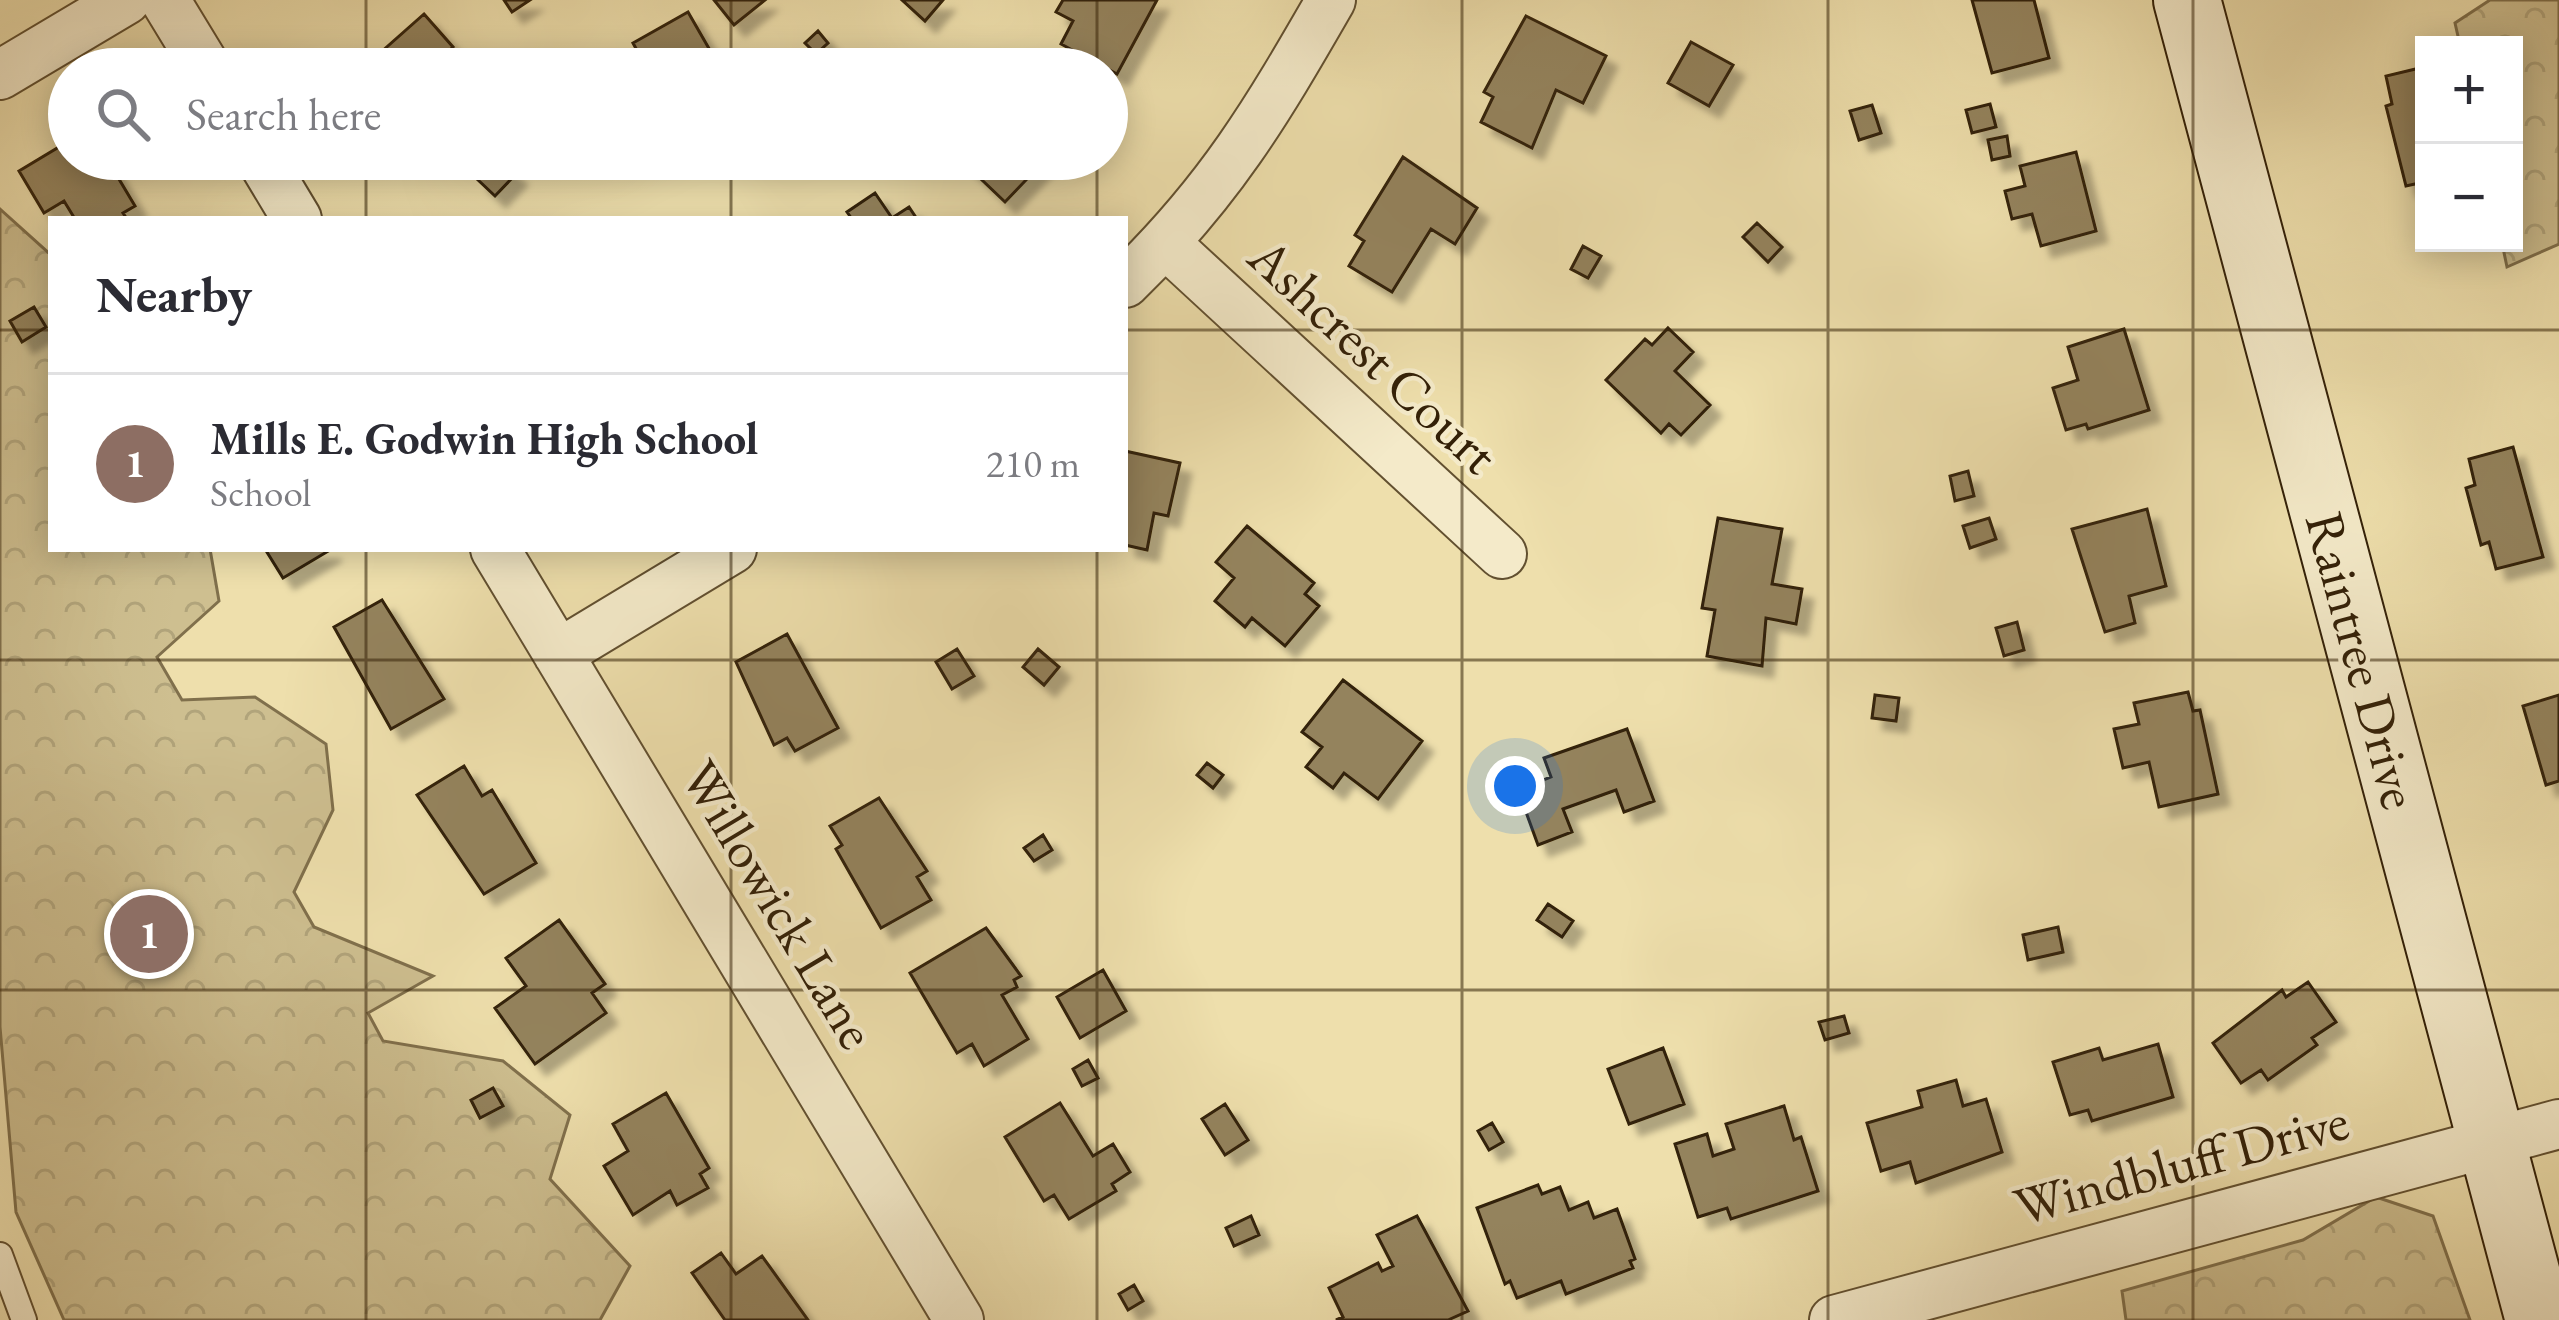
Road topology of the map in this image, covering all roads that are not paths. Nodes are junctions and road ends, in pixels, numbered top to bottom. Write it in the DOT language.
graph roads {
  1 [pos="126,0"];
  2 [pos="165,0"];
  3 [pos="1331,0"];
  4 [pos="2187,0"];
  5 [pos="194,48"];
  6 [pos="0,75"];
  7 [pos="274,180"];
  8 [pos="295,216"];
  9 [pos="1165,243"];
  10 [pos="1128,281"];
  11 [pos="497,552"];
  12 [pos="727,552"];
  13 [pos="1502,554"];
  14 [pos="558,654"];
  15 [pos="2559,1124"];
  16 [pos="2491,1142"];
  17 [pos="0,1255"];
  18 [pos="24,1320"];
  19 [pos="959,1320"];
  20 [pos="1834,1320"];
  21 [pos="2540,1320"];
  1 -- 6 [label="street"];
  2 -- 5 [label="street"];
  3 -- 9 [label="street"];
  4 -- 16 [label="street, Raintree Drive"];
  7 -- 8 [label="street"];
  9 -- 10 [label="street"];
  9 -- 13 [label="street, Ashcrest Court"];
  11 -- 14 [label="street, Willowick Lane"];
  12 -- 14 [label="street"];
  14 -- 19 [label="street, Willowick Lane"];
  15 -- 16 [label="street, Windbluff Drive"];
  16 -- 20 [label="street, Windbluff Drive"];
  16 -- 21 [label="street, Raintree Drive"];
  17 -- 18 [label="lane"];
}
